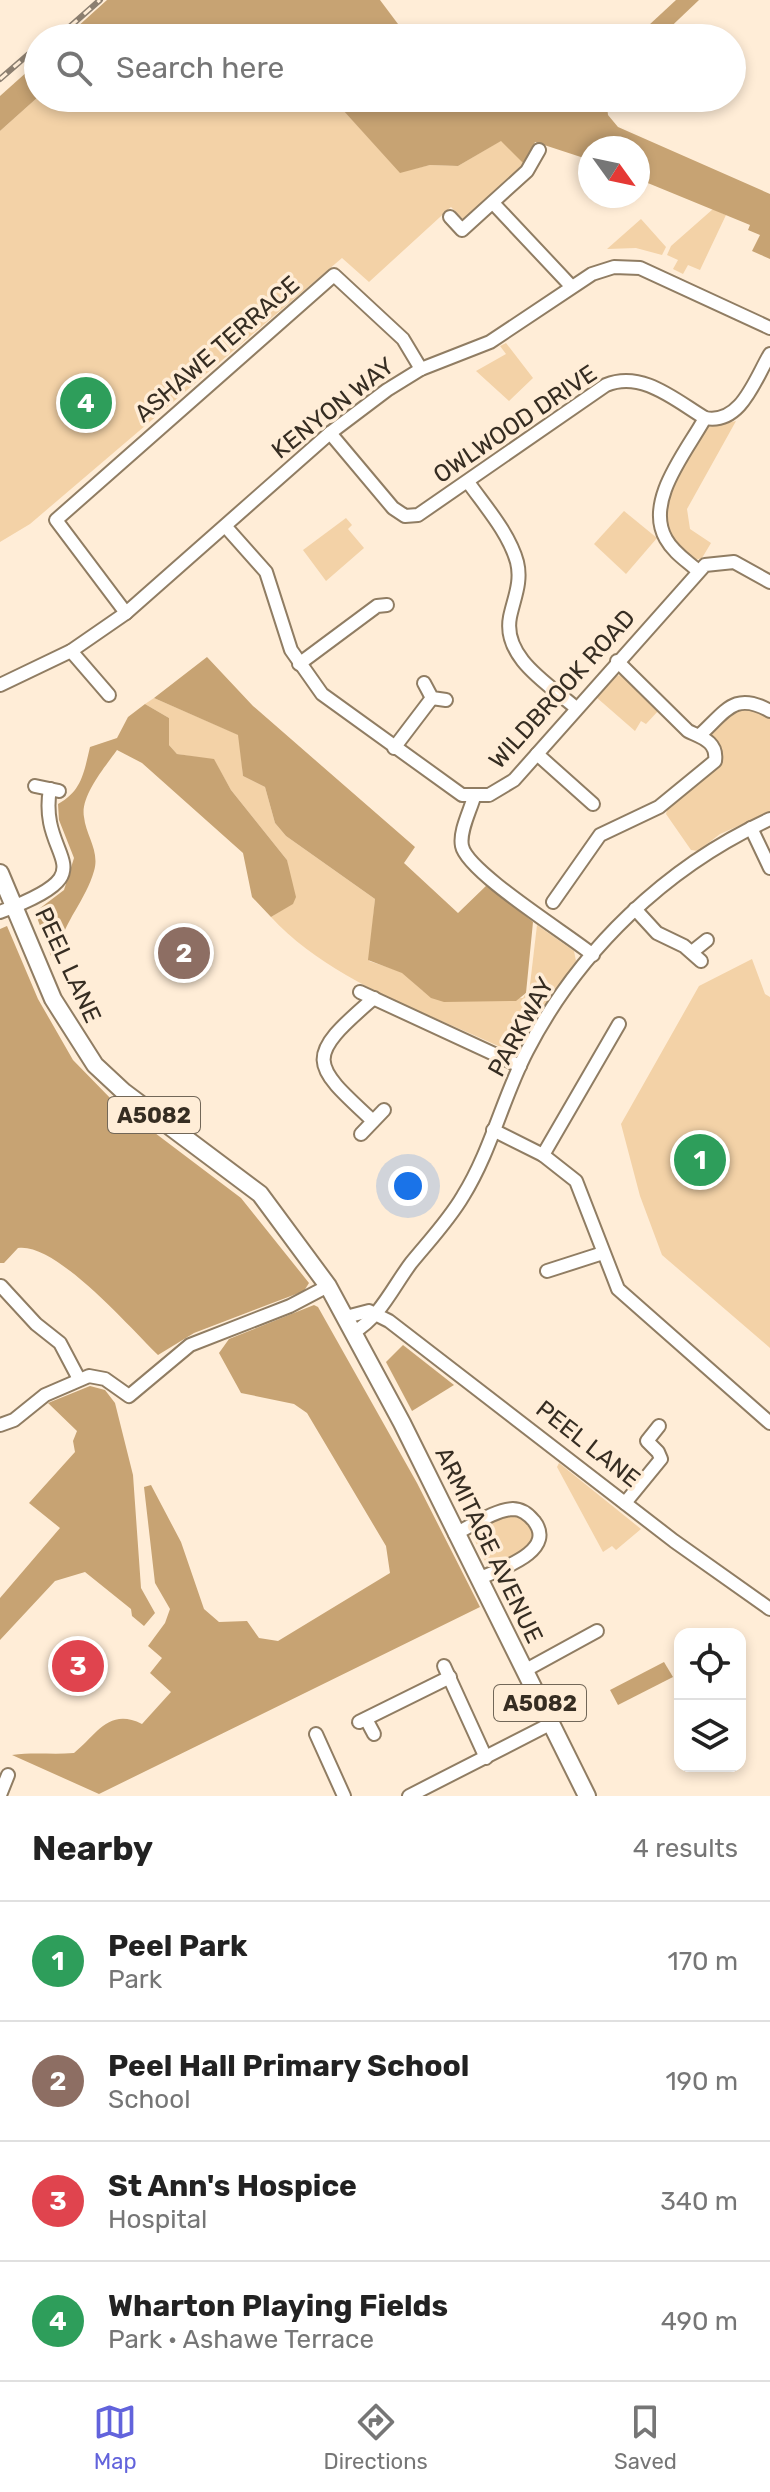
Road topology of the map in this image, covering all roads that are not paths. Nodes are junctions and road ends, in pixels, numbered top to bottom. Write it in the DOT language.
graph roads {
  1 [pos="539,150"];
  2 [pos="493,203"];
  3 [pos="450,217"];
  4 [pos="571,286"];
  5 [pos="770,328"];
  6 [pos="770,354"];
  7 [pos="421,369"];
  8 [pos="705,418"];
  9 [pos="330,433"];
  10 [pos="468,482"];
  11 [pos="226,527"];
  12 [pos="697,570"];
  13 [pos="770,582"];
  14 [pos="380,602"];
  15 [pos="126,613"];
  16 [pos="71,651"];
  17 [pos="617,661"];
  18 [pos="299,664"];
  19 [pos="424,683"];
  20 [pos="0,685"];
  21 [pos="105,695"];
  22 [pos="576,708"];
  23 [pos="770,711"];
  24 [pos="701,734"];
  25 [pos="394,748"];
  26 [pos="537,754"];
  27 [pos="35,786"];
  28 [pos="474,797"];
  29 [pos="593,804"];
  30 [pos="770,819"];
  31 [pos="751,828"];
  32 [pos="770,868"];
  33 [pos="0,873"];
  34 [pos="553,902"];
  35 [pos="635,909"];
  36 [pos="7,910"];
  37 [pos="707,940"];
  38 [pos="593,955"];
  39 [pos="360,992"];
  40 [pos="374,998"];
  41 [pos="617,1023"];
  42 [pos="520,1066"];
  43 [pos="384,1110"];
  44 [pos="373,1121"];
  45 [pos="493,1130"];
  46 [pos="361,1134"];
  47 [pos="543,1155"];
  48 [pos="603,1253"];
  49 [pos="547,1271"];
  50 [pos="1,1286"];
  51 [pos="328,1286"];
  52 [pos="378,1315"];
  53 [pos="350,1324"];
  54 [pos="79,1379"];
  55 [pos="770,1423"];
  56 [pos="0,1425"];
  57 [pos="659,1426"];
  58 [pos="625,1503"];
  59 [pos="455,1534"];
  60 [pos="478,1579"];
  61 [pos="770,1609"];
  62 [pos="597,1631"];
  63 [pos="524,1671"];
  64 [pos="550,1724"];
  65 [pos="316,1734"];
  66 [pos="374,1734"];
  67 [pos="486,1758"];
  68 [pos="8,1775"];
  69 [pos="437,1790"];
  70 [pos="4,1794"];
  71 [pos="344,1796"];
  72 [pos="409,1796"];
  73 [pos="587,1796"];
  1 -- 2 [label="street"];
  2 -- 3 [label="street"];
  2 -- 4 [label="street"];
  4 -- 5 [label="street, KENYON WAY"];
  4 -- 7 [label="street, KENYON WAY"];
  6 -- 8 [label="street"];
  7 -- 9 [label="street, KENYON WAY"];
  7 -- 15 [label="street, ASHAWE TERRACE"];
  8 -- 10 [label="street, OWLWOOD DRIVE"];
  8 -- 12 [label="street"];
  9 -- 10 [label="street, OWLWOOD DRIVE"];
  9 -- 11 [label="street, KENYON WAY"];
  10 -- 22 [label="street"];
  11 -- 15 [label="street, KENYON WAY"];
  11 -- 18 [label="street"];
  12 -- 13 [label="street"];
  12 -- 17 [label="street, WILDBROOK ROAD"];
  14 -- 18 [label="street"];
  15 -- 16 [label="street, KENYON WAY"];
  16 -- 20 [label="street, KENYON WAY"];
  16 -- 21 [label="street"];
  17 -- 22 [label="street, WILDBROOK ROAD"];
  17 -- 24 [label="street"];
  18 -- 25 [label="street"];
  19 -- 25 [label="street"];
  22 -- 26 [label="street, WILDBROOK ROAD"];
  23 -- 24 [label="street"];
  24 -- 34 [label="street"];
  25 -- 28 [label="street"];
  26 -- 28 [label="street, WILDBROOK ROAD"];
  26 -- 29 [label="street"];
  27 -- 36 [label="street"];
  28 -- 38 [label="street"];
  30 -- 31 [label="street, PARKWAY"];
  31 -- 32 [label="street"];
  31 -- 35 [label="street, PARKWAY"];
  33 -- 36 [label="main road, PEEL LANE / A5082"];
  35 -- 37 [label="street"];
  35 -- 38 [label="street, PARKWAY"];
  36 -- 51 [label="main road, PEEL LANE / A5082"];
  38 -- 42 [label="street, PARKWAY"];
  39 -- 40 [label="street"];
  40 -- 42 [label="street"];
  40 -- 44 [label="street"];
  41 -- 47 [label="street"];
  42 -- 45 [label="street, PARKWAY"];
  43 -- 44 [label="street"];
  44 -- 46 [label="street"];
  45 -- 47 [label="street"];
  45 -- 52 [label="street, PARKWAY"];
  47 -- 48 [label="street"];
  48 -- 49 [label="street"];
  48 -- 55 [label="street"];
  50 -- 54 [label="street"];
  51 -- 53 [label="main road, PEEL LANE / A5082"];
  51 -- 54 [label="street"];
  52 -- 53 [label="street"];
  52 -- 58 [label="street, PEEL LANE"];
  53 -- 59 [label="main road, ARMITAGE AVENUE / A5082"];
  54 -- 56 [label="street"];
  57 -- 58 [label="street"];
  58 -- 61 [label="street, PEEL LANE"];
  59 -- 60 [label="main road, ARMITAGE AVENUE / A5082"];
  59 -- 60 [label="street"];
  60 -- 63 [label="main road, ARMITAGE AVENUE / A5082"];
  62 -- 63 [label="street"];
  63 -- 64 [label="main road, ARMITAGE AVENUE / A5082"];
  64 -- 67 [label="street"];
  64 -- 73 [label="main road, ARMITAGE AVENUE / A5082"];
  65 -- 71 [label="street"];
  66 -- 67 [label="street"];
  67 -- 69 [label="street"];
  68 -- 70 [label="street"];
  69 -- 72 [label="street"];
}
